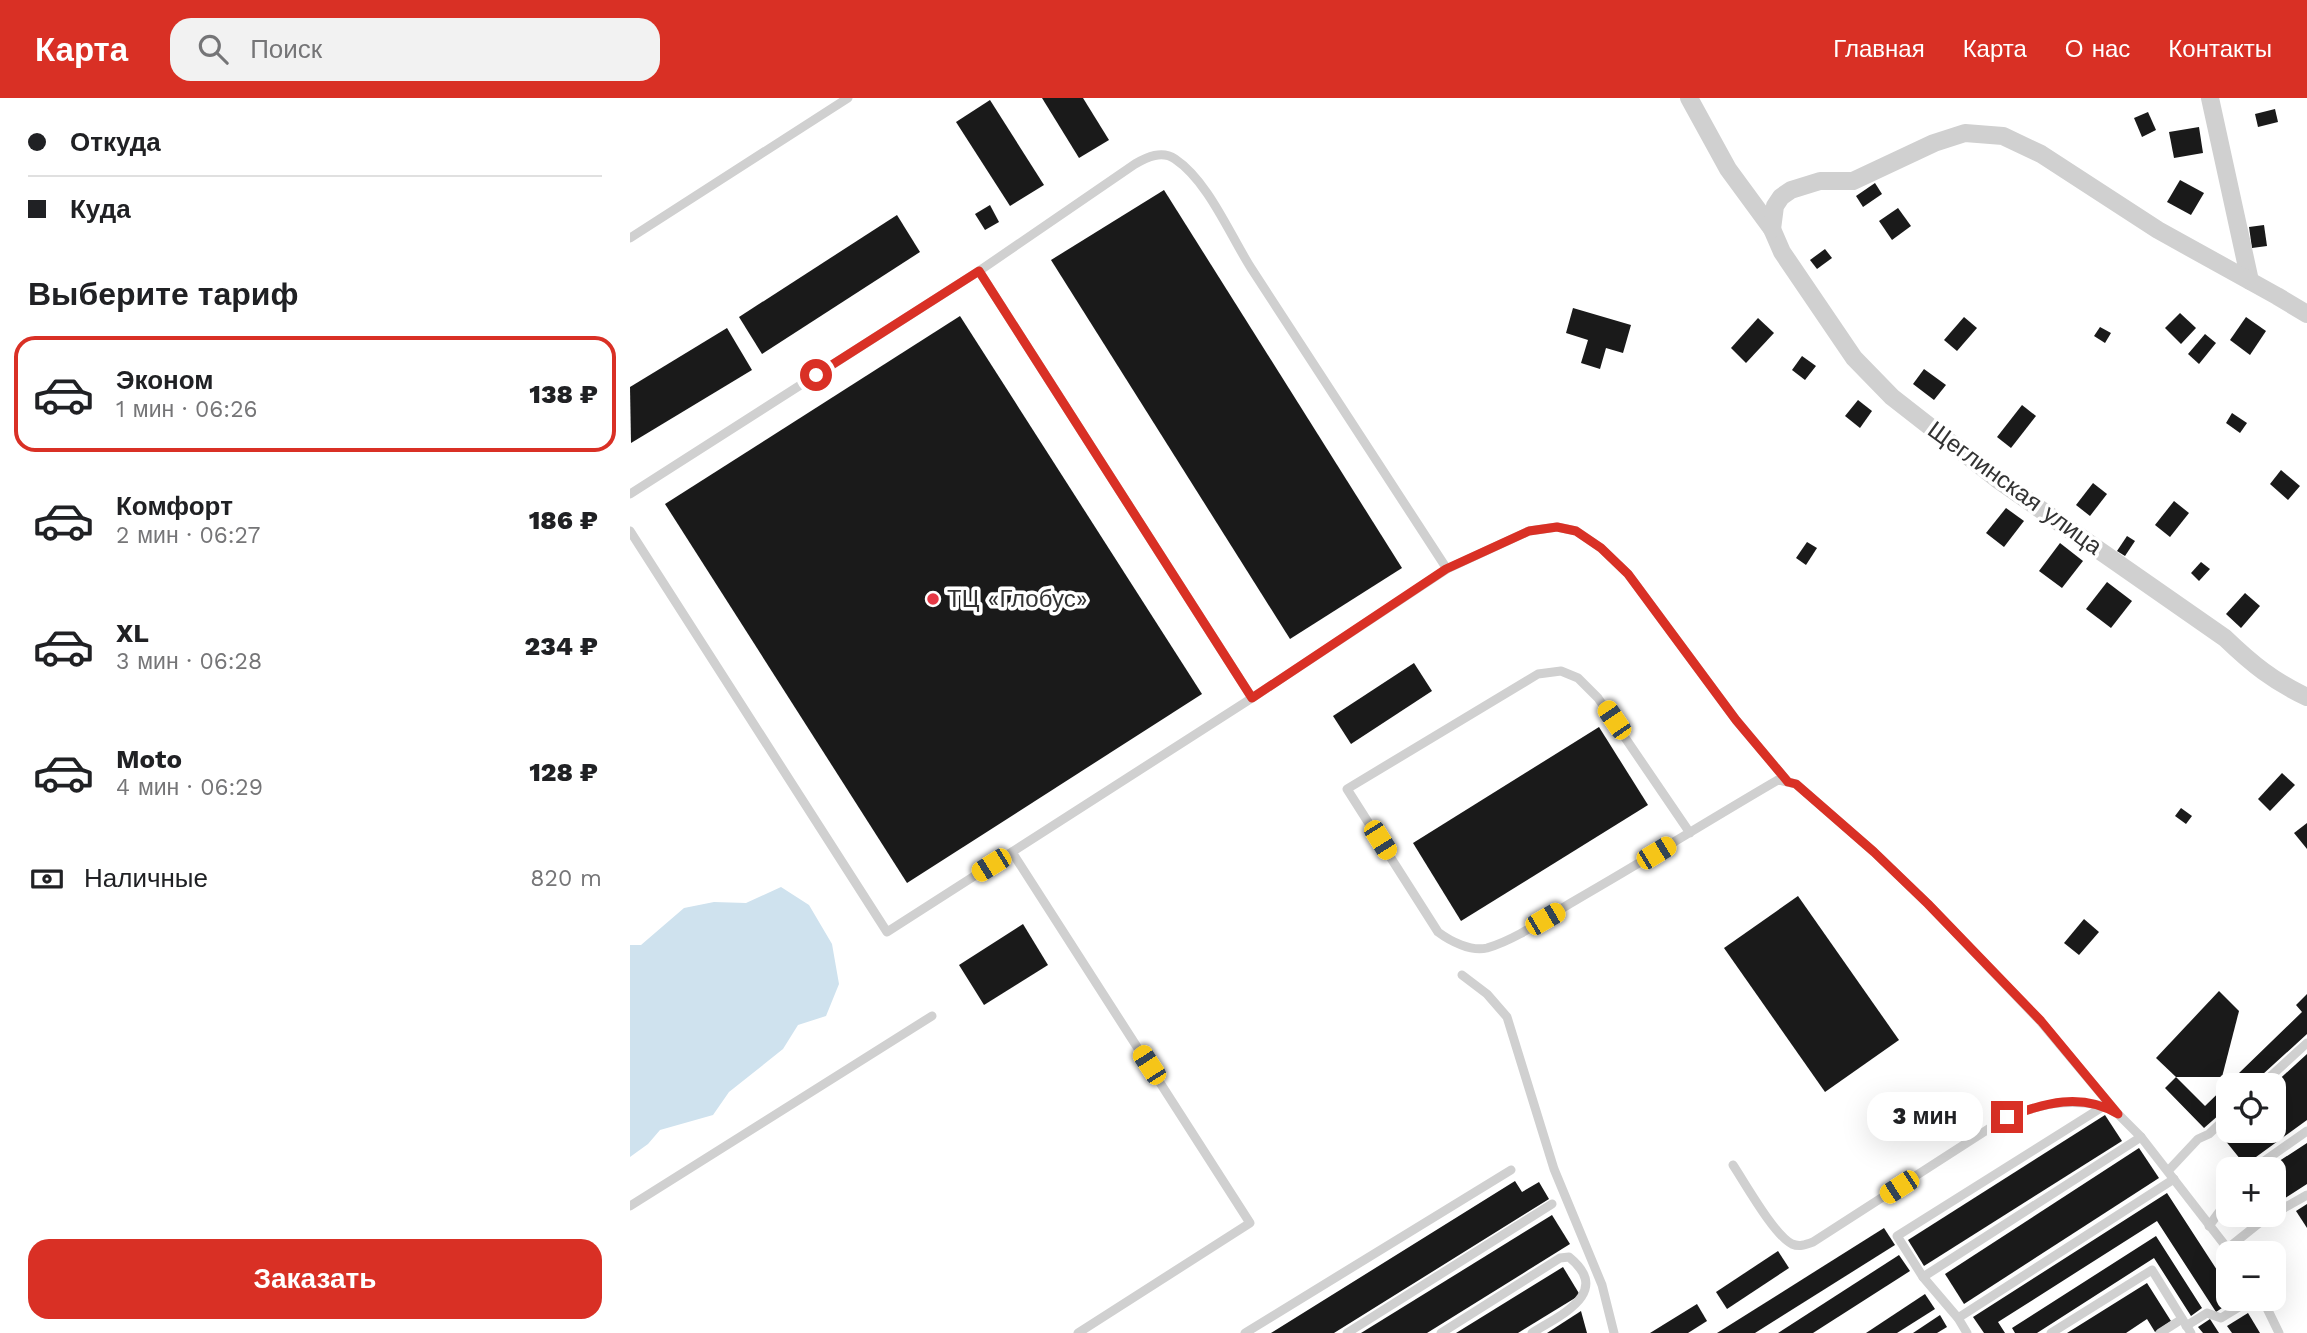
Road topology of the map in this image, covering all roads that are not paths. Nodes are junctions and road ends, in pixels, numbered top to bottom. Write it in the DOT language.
graph roads {
  1 [pos="848,98"];
  2 [pos="1689,98"];
  3 [pos="2210,98"];
  4 [pos="1772,229"];
  5 [pos="630,238"];
  6 [pos="979,271"];
  7 [pos="2250,281"];
  8 [pos="2307,314"];
  9 [pos="630,494"];
  10 [pos="630,531"];
  11 [pos="1447,569"];
  12 [pos="2307,697"];
  13 [pos="1252,698"];
  14 [pos="1788,782"];
  15 [pos="1690,833"];
  16 [pos="1012,852"];
  17 [pos="1462,975"];
  18 [pos="932,1016"];
  19 [pos="2307,1043"];
  20 [pos="2274,1073"];
  21 [pos="2104,1106"];
  22 [pos="2118,1114"];
  23 [pos="2216,1127"];
  24 [pos="2307,1131"];
  25 [pos="2141,1137"];
  26 [pos="2270,1157"];
  27 [pos="1733,1165"];
  28 [pos="1511,1170"];
  29 [pos="2171,1175"];
  30 [pos="2307,1195"];
  31 [pos="1552,1204"];
  32 [pos="630,1206"];
  33 [pos="2216,1216"];
  34 [pos="2209,1226"];
  35 [pos="2221,1241"];
  36 [pos="2240,1241"];
  37 [pos="1923,1278"];
  38 [pos="2233,1311"];
  39 [pos="2268,1311"];
  40 [pos="1958,1318"];
  41 [pos="2186,1326"];
  42 [pos="1078,1333"];
  43 [pos="1245,1333"];
  44 [pos="1347,1333"];
  45 [pos="1441,1333"];
  46 [pos="1532,1333"];
  47 [pos="1614,1333"];
  48 [pos="1967,1333"];
  49 [pos="2051,1333"];
  50 [pos="2160,1333"];
  51 [pos="2278,1333"];
  1 -- 5 [label="lane"];
  2 -- 4 [label="street, Щеглинская улица"];
  3 -- 7 [label="street"];
  4 -- 7 [label="street"];
  4 -- 12 [label="street, Щеглинская улица"];
  6 -- 9 [label="lane"];
  6 -- 11 [label="lane"];
  6 -- 13 [label="lane"];
  7 -- 8 [label="street"];
  10 -- 16 [label="lane"];
  11 -- 13 [label="lane"];
  11 -- 14 [label="lane"];
  13 -- 16 [label="lane"];
  14 -- 15 [label="lane"];
  14 -- 22 [label="lane"];
  15 -- 15 [label="lane"];
  16 -- 42 [label="lane"];
  17 -- 47 [label="lane"];
  18 -- 32 [label="lane"];
  19 -- 20 [label="lane"];
  21 -- 22 [label="lane"];
  21 -- 27 [label="lane"];
  21 -- 37 [label="lane"];
  22 -- 25 [label="lane"];
  23 -- 29 [label="lane"];
  24 -- 26 [label="lane"];
  25 -- 29 [label="lane"];
  25 -- 37 [label="lane"];
  28 -- 43 [label="lane"];
  29 -- 34 [label="lane"];
  29 -- 40 [label="lane"];
  30 -- 36 [label="lane"];
  31 -- 44 [label="lane"];
  33 -- 34 [label="lane"];
  34 -- 35 [label="lane"];
  37 -- 40 [label="lane"];
  38 -- 41 [label="lane"];
  39 -- 51 [label="lane"];
  40 -- 48 [label="lane"];
  41 -- 49 [label="lane"];
  41 -- 50 [label="lane"];
  45 -- 46 [label="lane"];
}
